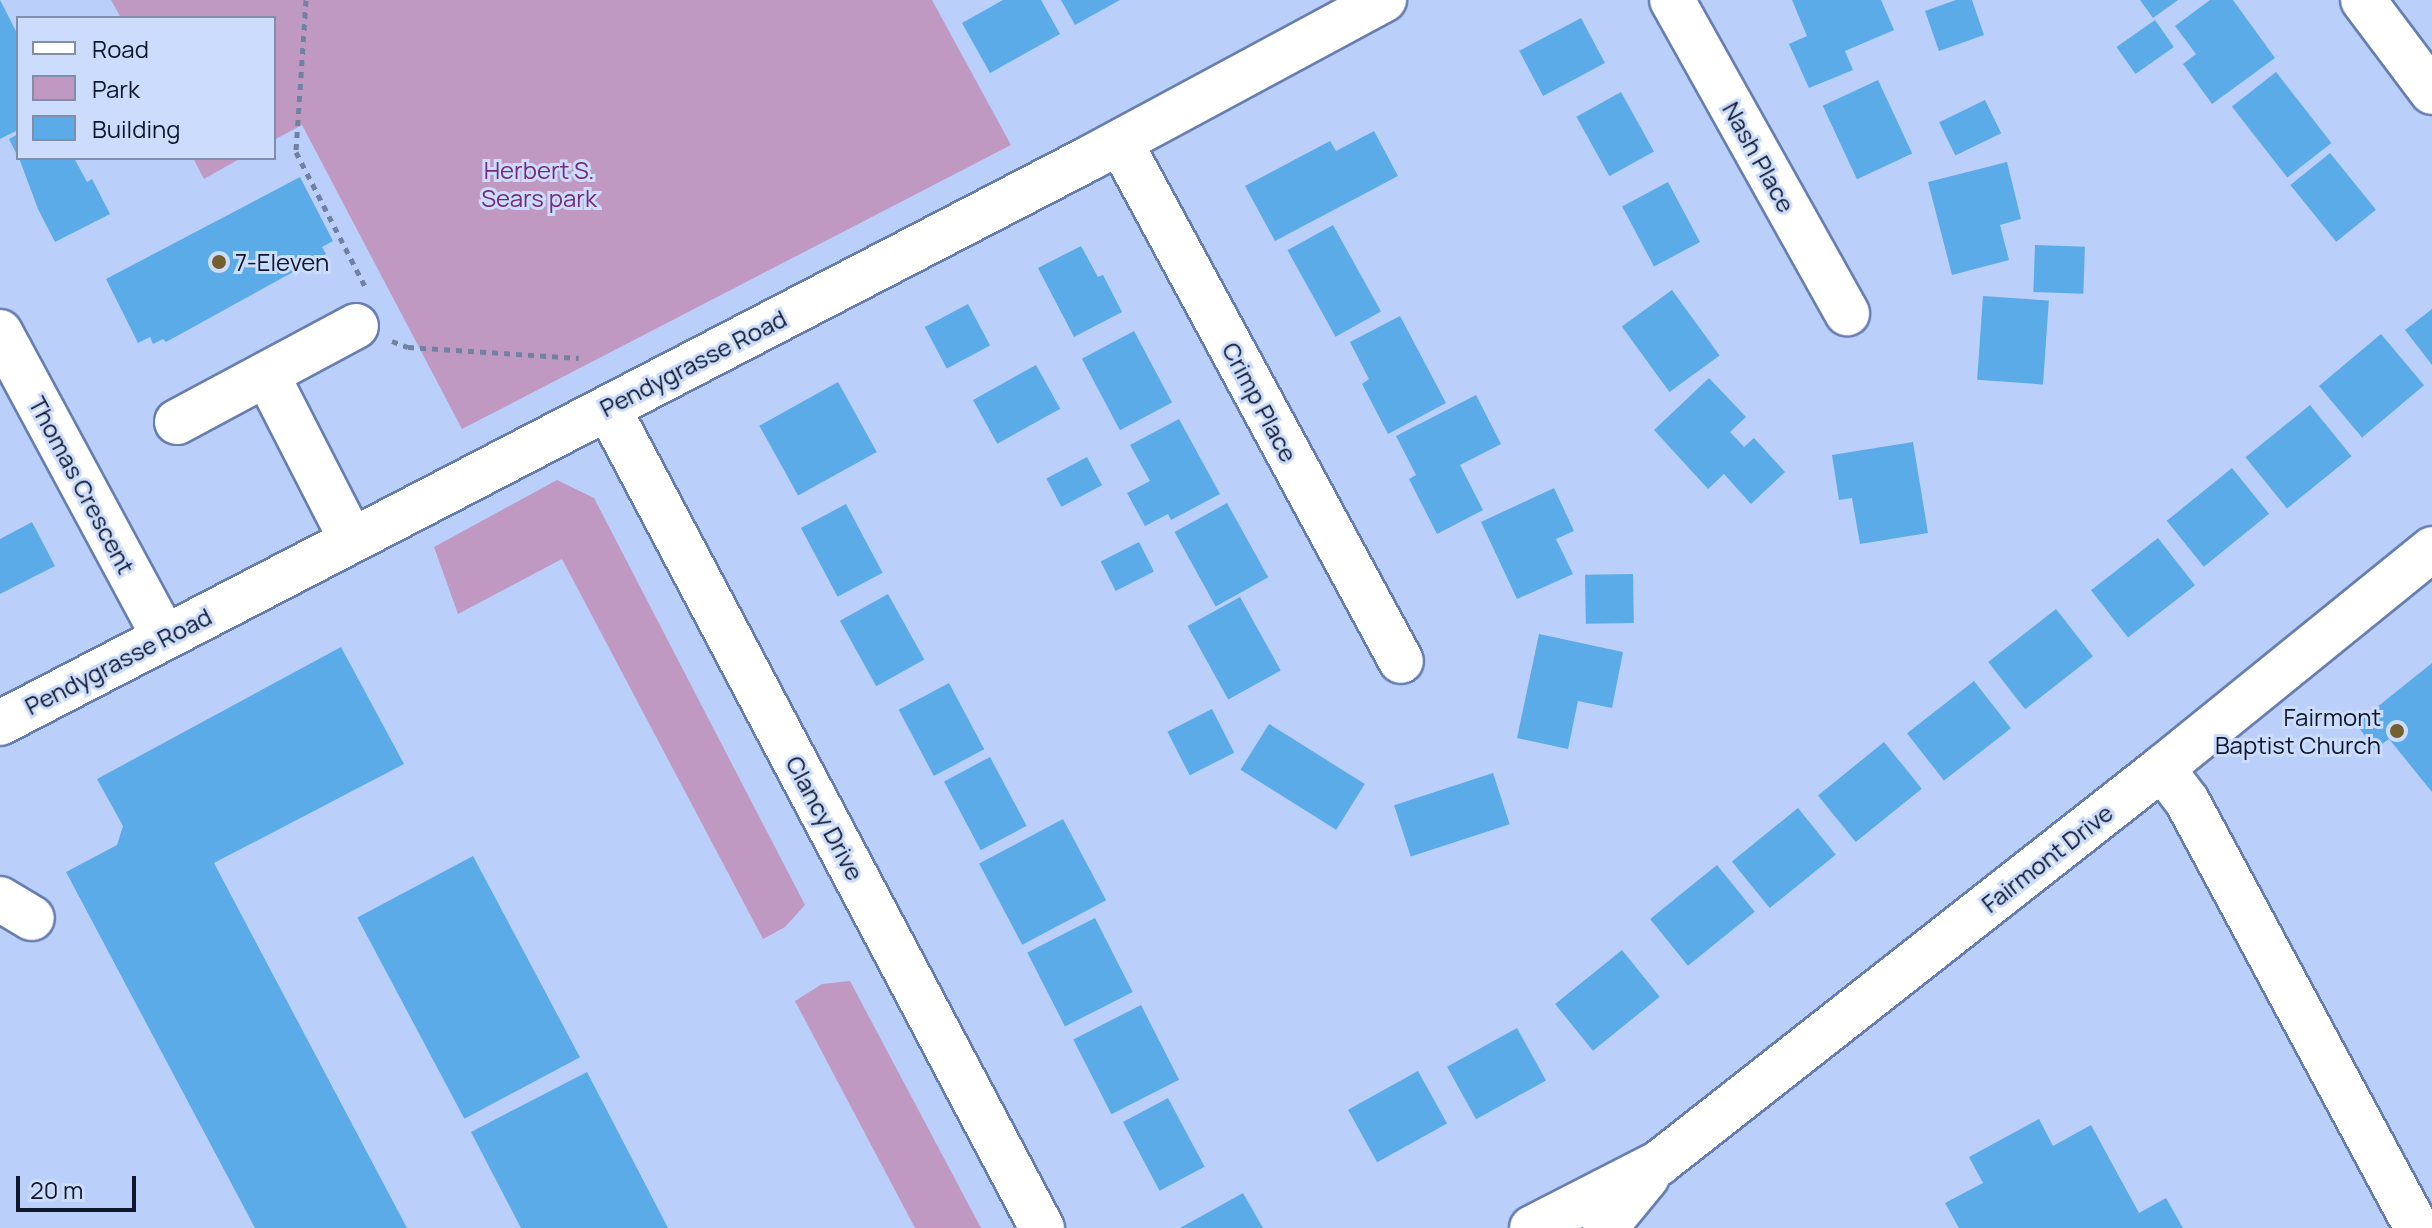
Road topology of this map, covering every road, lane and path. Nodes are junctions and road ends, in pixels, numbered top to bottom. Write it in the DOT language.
graph roads {
  1 [pos="306,0"];
  2 [pos="1384,0"];
  3 [pos="1672,0"];
  4 [pos="2363,0"];
  5 [pos="2432,92"];
  6 [pos="1120,142"];
  7 [pos="1847,313"];
  8 [pos="356,326"];
  9 [pos="0,332"];
  10 [pos="579,358"];
  11 [pos="267,375"];
  12 [pos="608,408"];
  13 [pos="177,422"];
  14 [pos="351,539"];
  15 [pos="2432,549"];
  16 [pos="164,637"];
  17 [pos="1401,661"];
  18 [pos="0,723"];
  19 [pos="2162,768"];
  20 [pos="1659,1163"];
  21 [pos="1042,1228"];
  22 [pos="1532,1228"];
  23 [pos="1605,1228"];
  24 [pos="2417,1228"];
  1 -- 8 [label="path"];
  2 -- 6 [label="street, Pendygrasse Road"];
  3 -- 7 [label="street, Nash Place"];
  4 -- 5 [label="street"];
  6 -- 12 [label="street, Pendygrasse Road"];
  6 -- 17 [label="street, Crimp Place"];
  8 -- 10 [label="path"];
  8 -- 11 [label="street"];
  9 -- 16 [label="street, Thomas Crescent"];
  11 -- 13 [label="street"];
  11 -- 14 [label="street"];
  12 -- 14 [label="street, Pendygrasse Road"];
  12 -- 21 [label="street, Clancy Drive"];
  14 -- 16 [label="street, Pendygrasse Road"];
  15 -- 19 [label="street, Fairmont Drive"];
  16 -- 18 [label="street, Pendygrasse Road"];
  19 -- 20 [label="street, Fairmont Drive"];
  19 -- 24 [label="street"];
  20 -- 22 [label="street, Fairmont Drive"];
  20 -- 23 [label="street, Fairmont Drive"];
}
